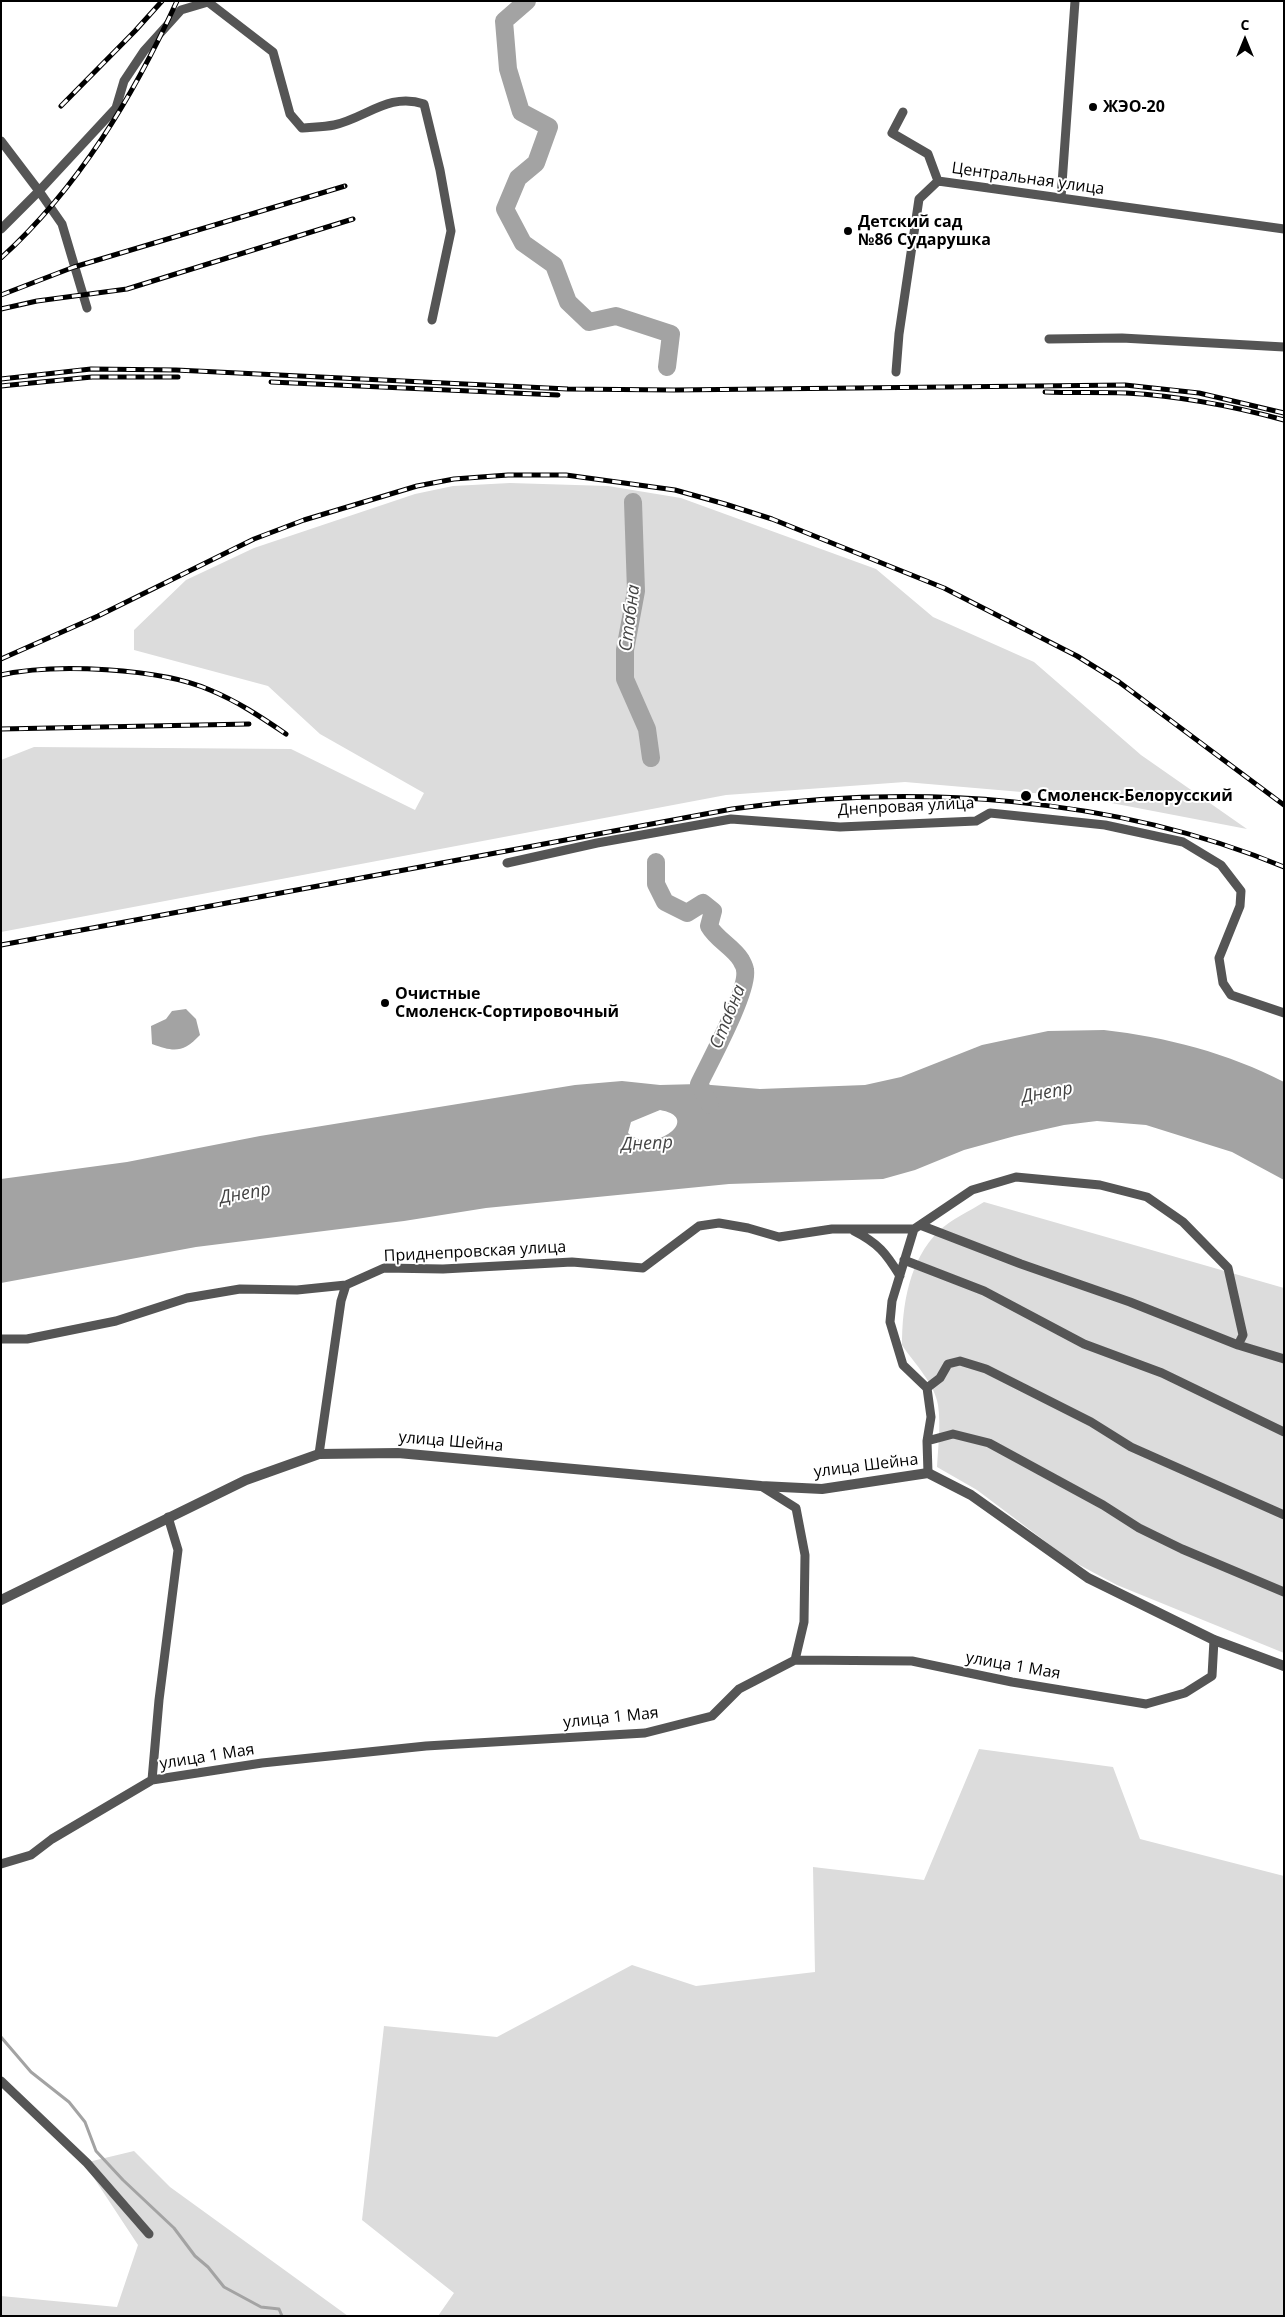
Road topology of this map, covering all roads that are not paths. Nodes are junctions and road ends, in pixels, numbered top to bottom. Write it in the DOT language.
graph roads {
  1 [pos="1075,1"];
  2 [pos="903,112"];
  3 [pos="1,141"];
  4 [pos="938,181"];
  5 [pos="39,191"];
  6 [pos="1061,198"];
  7 [pos="1284,229"];
  8 [pos="1,230"];
  9 [pos="87,308"];
  10 [pos="432,320"];
  11 [pos="1049,339"];
  12 [pos="1284,348"];
  13 [pos="896,372"];
  14 [pos="507,863"];
  15 [pos="1284,1013"];
  16 [pos="917,1227"];
  17 [pos="852,1229"];
  18 [pos="904,1260"];
  19 [pos="900,1276"];
  20 [pos="346,1286"];
  21 [pos="1,1339"];
  22 [pos="1238,1345"];
  23 [pos="1284,1359"];
  24 [pos="927,1388"];
  25 [pos="1284,1432"];
  26 [pos="927,1441"];
  27 [pos="319,1454"];
  28 [pos="928,1473"];
  29 [pos="761,1486"];
  30 [pos="1284,1515"];
  31 [pos="168,1517"];
  32 [pos="1284,1592"];
  33 [pos="1,1600"];
  34 [pos="1214,1640"];
  35 [pos="795,1660"];
  36 [pos="1284,1666"];
  37 [pos="152,1780"];
  38 [pos="1,1864"];
  39 [pos="1,2081"];
  40 [pos="149,2234"];
  1 -- 6 [label="street"];
  2 -- 4 [label="street"];
  3 -- 5 [label="street"];
  4 -- 6 [label="street, Центральная улица"];
  4 -- 13 [label="street, Центральная улица"];
  5 -- 8 [label="street"];
  5 -- 9 [label="street"];
  5 -- 10 [label="street"];
  6 -- 7 [label="street, Центральная улица"];
  11 -- 12 [label="street"];
  14 -- 15 [label="street, Днепровая улица"];
  16 -- 17 [label="street, Приднепровская улица"];
  16 -- 18 [label="street"];
  16 -- 22 [label="street"];
  16 -- 22 [label="street"];
  17 -- 19 [label="street"];
  17 -- 20 [label="street, Приднепровская улица"];
  18 -- 19 [label="street"];
  18 -- 25 [label="street"];
  19 -- 24 [label="street"];
  20 -- 21 [label="street, Приднепровская улица"];
  20 -- 27 [label="street"];
  22 -- 23 [label="street"];
  24 -- 26 [label="street"];
  24 -- 30 [label="street"];
  26 -- 28 [label="street"];
  26 -- 32 [label="street"];
  27 -- 29 [label="street, улица Шейна"];
  27 -- 31 [label="street, улица Шейна"];
  28 -- 29 [label="street, улица Шейна"];
  28 -- 34 [label="street"];
  29 -- 35 [label="street"];
  31 -- 33 [label="street, улица Шейна"];
  31 -- 37 [label="street"];
  34 -- 35 [label="street, улица 1 Мая"];
  34 -- 36 [label="street"];
  35 -- 37 [label="street, улица 1 Мая"];
  37 -- 38 [label="street, улица 1 Мая"];
  39 -- 40 [label="street"];
}
